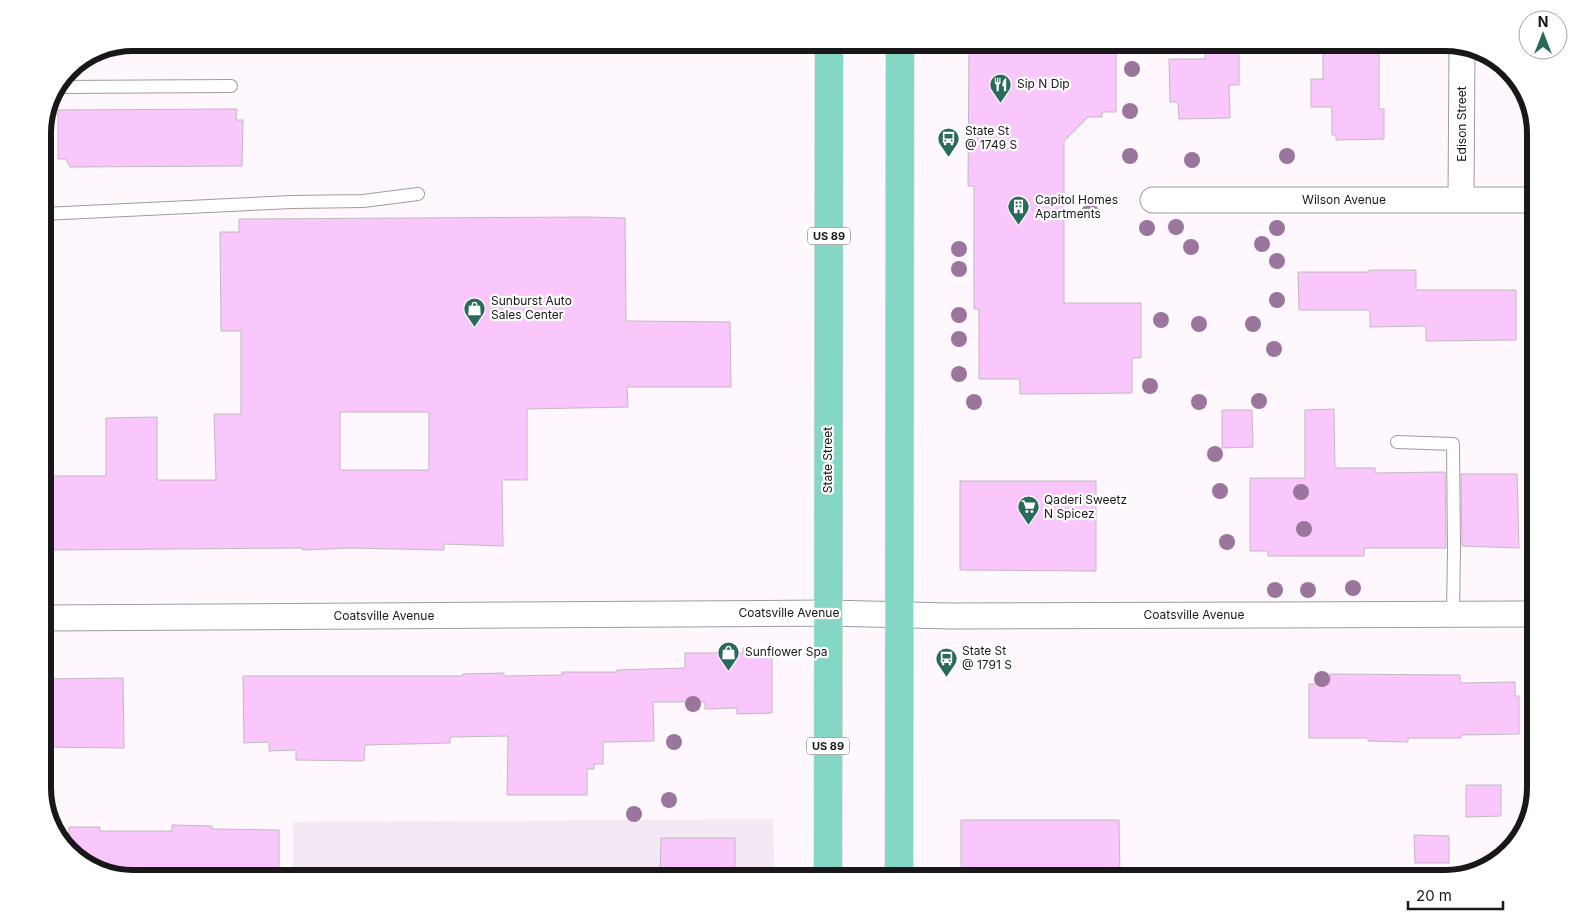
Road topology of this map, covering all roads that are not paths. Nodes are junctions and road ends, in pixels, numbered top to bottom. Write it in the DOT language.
graph roads {
  1 [pos="829,51"];
  2 [pos="900,51"];
  3 [pos="1462,53"];
  4 [pos="230,86"];
  5 [pos="66,87"];
  6 [pos="418,194"];
  7 [pos="1152,200"];
  8 [pos="1461,200"];
  9 [pos="1527,200"];
  10 [pos="51,214"];
  11 [pos="1397,442"];
  12 [pos="828,613"];
  13 [pos="899,614"];
  14 [pos="1453,614"];
  15 [pos="1527,614"];
  16 [pos="51,618"];
  17 [pos="828,870"];
  18 [pos="899,870"];
  1 -- 12 [label="main road, State Street / US 89"];
  2 -- 13 [label="main road"];
  3 -- 8 [label="street, Edison Street"];
  4 -- 5 [label="lane"];
  6 -- 10 [label="lane"];
  7 -- 8 [label="street, Wilson Avenue"];
  8 -- 9 [label="street, Wilson Avenue"];
  11 -- 14 [label="lane"];
  12 -- 13 [label="street, Coatsville Avenue"];
  12 -- 16 [label="street, Coatsville Avenue"];
  12 -- 17 [label="main road, State Street / US 89"];
  13 -- 14 [label="street, Coatsville Avenue"];
  13 -- 18 [label="main road"];
  14 -- 15 [label="street, Coatsville Avenue"];
}
